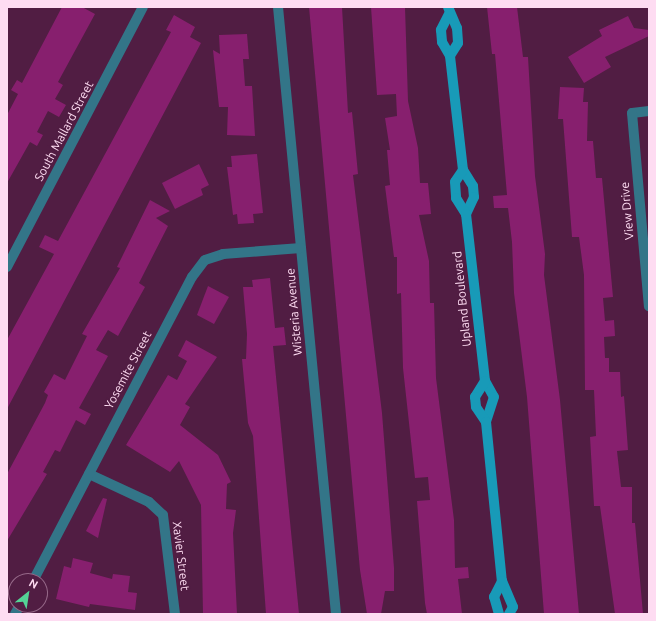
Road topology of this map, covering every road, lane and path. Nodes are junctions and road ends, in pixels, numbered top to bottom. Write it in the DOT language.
graph roads {
  1 [pos="143,7"];
  2 [pos="278,7"];
  3 [pos="448,11"];
  4 [pos="450,56"];
  5 [pos="649,111"];
  6 [pos="463,170"];
  7 [pos="466,214"];
  8 [pos="301,248"];
  9 [pos="7,267"];
  10 [pos="649,306"];
  11 [pos="484,381"];
  12 [pos="486,422"];
  13 [pos="89,474"];
  14 [pos="37,573"];
  15 [pos="502,581"];
  16 [pos="175,614"];
  17 [pos="336,614"];
  18 [pos="499,614"];
  19 [pos="509,614"];
  1 -- 9 [label="street, South Mallard Street"];
  2 -- 8 [label="street, Wisteria Avenue"];
  3 -- 4 [label="street, Upland Boulevard"];
  3 -- 4 [label="street, Upland Boulevard"];
  4 -- 6 [label="street, Upland Boulevard"];
  5 -- 10 [label="street, View Drive"];
  6 -- 7 [label="street, Upland Boulevard"];
  6 -- 7 [label="street, Upland Boulevard"];
  7 -- 11 [label="street, Upland Boulevard"];
  8 -- 13 [label="street, Yosemite Street"];
  8 -- 17 [label="street, Wisteria Avenue"];
  11 -- 12 [label="street, Upland Boulevard"];
  11 -- 12 [label="street, Upland Boulevard"];
  12 -- 15 [label="street, Upland Boulevard"];
  13 -- 14 [label="street, Yosemite Street"];
  13 -- 16 [label="street, Xavier Street"];
  15 -- 18 [label="street, Upland Boulevard"];
  15 -- 19 [label="street, Upland Boulevard"];
}
